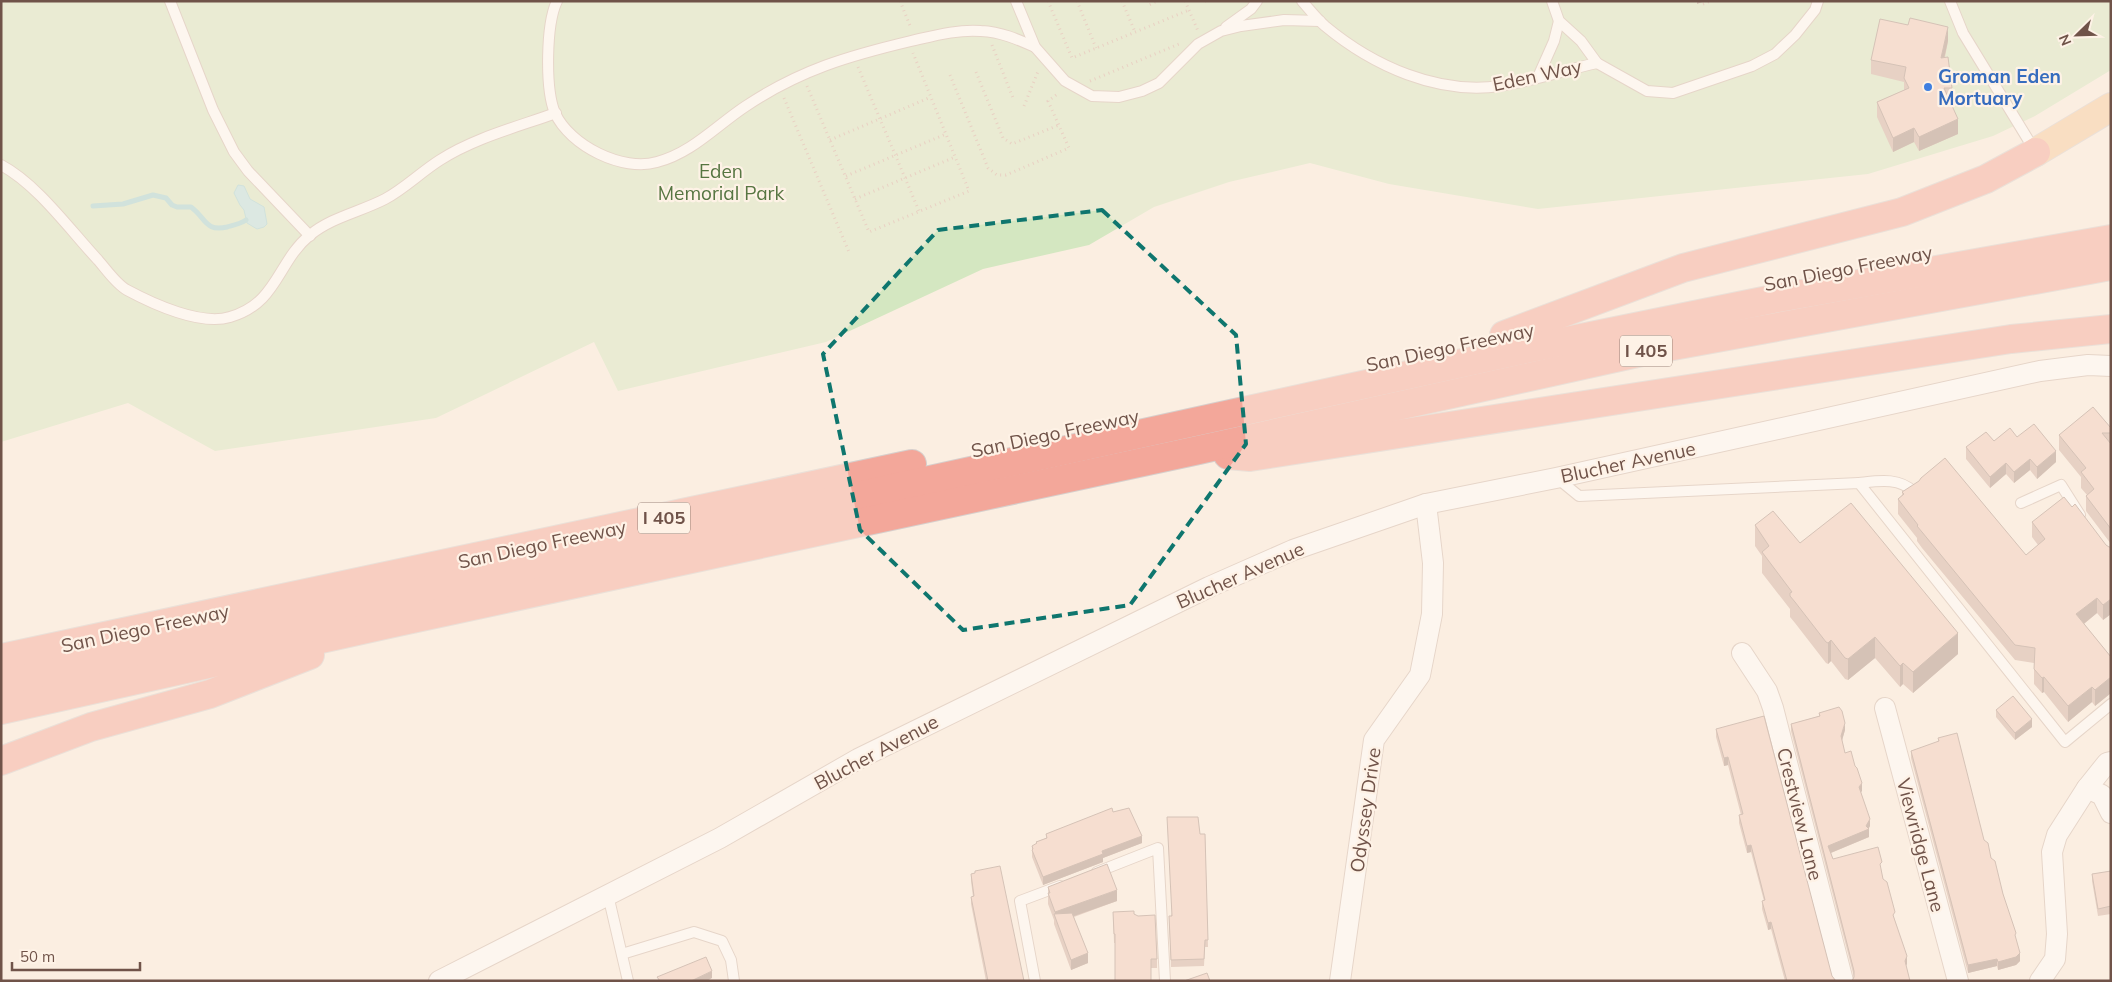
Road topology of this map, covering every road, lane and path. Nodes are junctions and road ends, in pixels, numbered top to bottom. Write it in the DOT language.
graph roads {
  1 [pos="170,1"];
  2 [pos="557,1"];
  3 [pos="900,1"];
  4 [pos="1016,1"];
  5 [pos="1048,1"];
  6 [pos="1077,1"];
  7 [pos="1122,1"];
  8 [pos="1148,1"];
  9 [pos="1157,1"];
  10 [pos="1185,1"];
  11 [pos="1257,1"];
  12 [pos="1302,1"];
  13 [pos="1552,1"];
  14 [pos="1710,1"];
  15 [pos="1818,1"];
  16 [pos="1950,1"];
  17 [pos="1703,4"];
  18 [pos="1189,10"];
  19 [pos="1320,21"];
  20 [pos="1559,21"];
  21 [pos="1221,31"];
  22 [pos="986,32"];
  23 [pos="1135,32"];
  24 [pos="912,41"];
  25 [pos="1202,42"];
  26 [pos="1035,47"];
  27 [pos="1096,48"];
  28 [pos="853,55"];
  29 [pos="1044,57"];
  30 [pos="1185,58"];
  31 [pos="1597,62"];
  32 [pos="976,72"];
  33 [pos="802,74"];
  34 [pos="950,76"];
  35 [pos="1538,76"];
  36 [pos="1071,84"];
  37 [pos="779,86"];
  38 [pos="931,97"];
  39 [pos="1013,98"];
  40 [pos="1024,106"];
  41 [pos="2111,107"];
  42 [pos="556,114"];
  43 [pos="880,118"];
  44 [pos="1059,125"];
  45 [pos="946,134"];
  46 [pos="830,140"];
  47 [pos="2036,152"];
  48 [pos="896,154"];
  49 [pos="956,157"];
  50 [pos="1,165"];
  51 [pos="846,176"];
  52 [pos="906,178"];
  53 [pos="855,199"];
  54 [pos="919,211"];
  55 [pos="2111,221"];
  56 [pos="310,236"];
  57 [pos="2111,239"];
  58 [pos="850,252"];
  59 [pos="2111,266"];
  60 [pos="2111,328"];
  61 [pos="1504,335"];
  62 [pos="2111,366"];
  63 [pos="1194,451"];
  64 [pos="1556,478"];
  65 [pos="1859,483"];
  66 [pos="1914,492"];
  67 [pos="2021,503"];
  68 [pos="1426,504"];
  69 [pos="2087,525"];
  70 [pos="393,622"];
  71 [pos="1742,653"];
  72 [pos="1,658"];
  73 [pos="1,684"];
  74 [pos="2111,704"];
  75 [pos="1885,708"];
  76 [pos="1,710"];
  77 [pos="1,760"];
  78 [pos="2111,762"];
  79 [pos="2087,788"];
  80 [pos="2111,812"];
  81 [pos="1085,877"];
  82 [pos="1066,884"];
  83 [pos="608,895"];
  84 [pos="622,954"];
  85 [pos="439,981"];
  86 [pos="628,981"];
  87 [pos="734,981"];
  88 [pos="1035,981"];
  89 [pos="1165,981"];
  90 [pos="1340,981"];
  91 [pos="1843,981"];
  92 [pos="1958,981"];
  93 [pos="2040,981"];
  1 -- 56 [label="lane"];
  2 -- 42 [label="lane"];
  3 -- 24 [label="path"];
  4 -- 26 [label="lane"];
  5 -- 27 [label="path"];
  6 -- 27 [label="path"];
  7 -- 23 [label="path"];
  8 -- 9 [label="path"];
  10 -- 18 [label="path"];
  11 -- 21 [label="lane"];
  12 -- 19 [label="lane, Eden Way"];
  13 -- 20 [label="lane"];
  14 -- 17 [label="path"];
  15 -- 31 [label="lane, Eden Way"];
  16 -- 47 [label="lane"];
  18 -- 23 [label="path"];
  18 -- 25 [label="path"];
  19 -- 21 [label="lane"];
  19 -- 35 [label="lane, Eden Way"];
  20 -- 31 [label="lane"];
  20 -- 35 [label="lane"];
  21 -- 25 [label="lane"];
  22 -- 24 [label="lane"];
  22 -- 26 [label="lane"];
  22 -- 39 [label="path"];
  23 -- 27 [label="path"];
  24 -- 28 [label="lane"];
  24 -- 38 [label="path"];
  25 -- 30 [label="lane"];
  26 -- 29 [label="lane"];
  28 -- 33 [label="lane"];
  28 -- 43 [label="path"];
  29 -- 36 [label="lane"];
  29 -- 40 [label="path"];
  30 -- 36 [label="lane"];
  30 -- 36 [label="path"];
  31 -- 35 [label="lane, Eden Way"];
  32 -- 44 [label="path"];
  33 -- 37 [label="lane"];
  33 -- 46 [label="path"];
  34 -- 44 [label="path"];
  36 -- 44 [label="path"];
  37 -- 42 [label="lane"];
  37 -- 58 [label="path"];
  38 -- 43 [label="path"];
  38 -- 45 [label="path"];
  41 -- 47 [label="main road"];
  42 -- 56 [label="lane"];
  43 -- 46 [label="path"];
  43 -- 48 [label="path"];
  45 -- 48 [label="path"];
  45 -- 49 [label="path"];
  46 -- 51 [label="path"];
  47 -- 61 [label="highway"];
  48 -- 51 [label="path"];
  48 -- 52 [label="path"];
  49 -- 52 [label="path"];
  49 -- 54 [label="path"];
  50 -- 56 [label="lane"];
  51 -- 53 [label="path"];
  52 -- 53 [label="path"];
  52 -- 54 [label="path"];
  53 -- 54 [label="path"];
  55 -- 61 [label="highway, San Diego Freeway / I 405"];
  57 -- 73 [label="highway"];
  59 -- 63 [label="highway, I 405"];
  60 -- 63 [label="highway"];
  61 -- 72 [label="highway, San Diego Freeway / I 405"];
  62 -- 64 [label="street, Blucher Avenue"];
  63 -- 70 [label="highway, I 405"];
  64 -- 65 [label="lane"];
  64 -- 68 [label="street, Blucher Avenue"];
  65 -- 66 [label="lane"];
  65 -- 74 [label="lane"];
  67 -- 69 [label="lane"];
  68 -- 83 [label="street, Blucher Avenue"];
  68 -- 90 [label="street, Odyssey Drive"];
  70 -- 76 [label="highway"];
  70 -- 77 [label="highway"];
  71 -- 91 [label="street, Crestview Lane"];
  75 -- 92 [label="street, Viewridge Lane"];
  78 -- 79 [label="street"];
  79 -- 80 [label="street"];
  79 -- 93 [label="street"];
  81 -- 89 [label="lane"];
  82 -- 88 [label="lane"];
  83 -- 84 [label="lane"];
  83 -- 85 [label="street, Blucher Avenue"];
  84 -- 86 [label="lane"];
  84 -- 87 [label="lane"];
}
